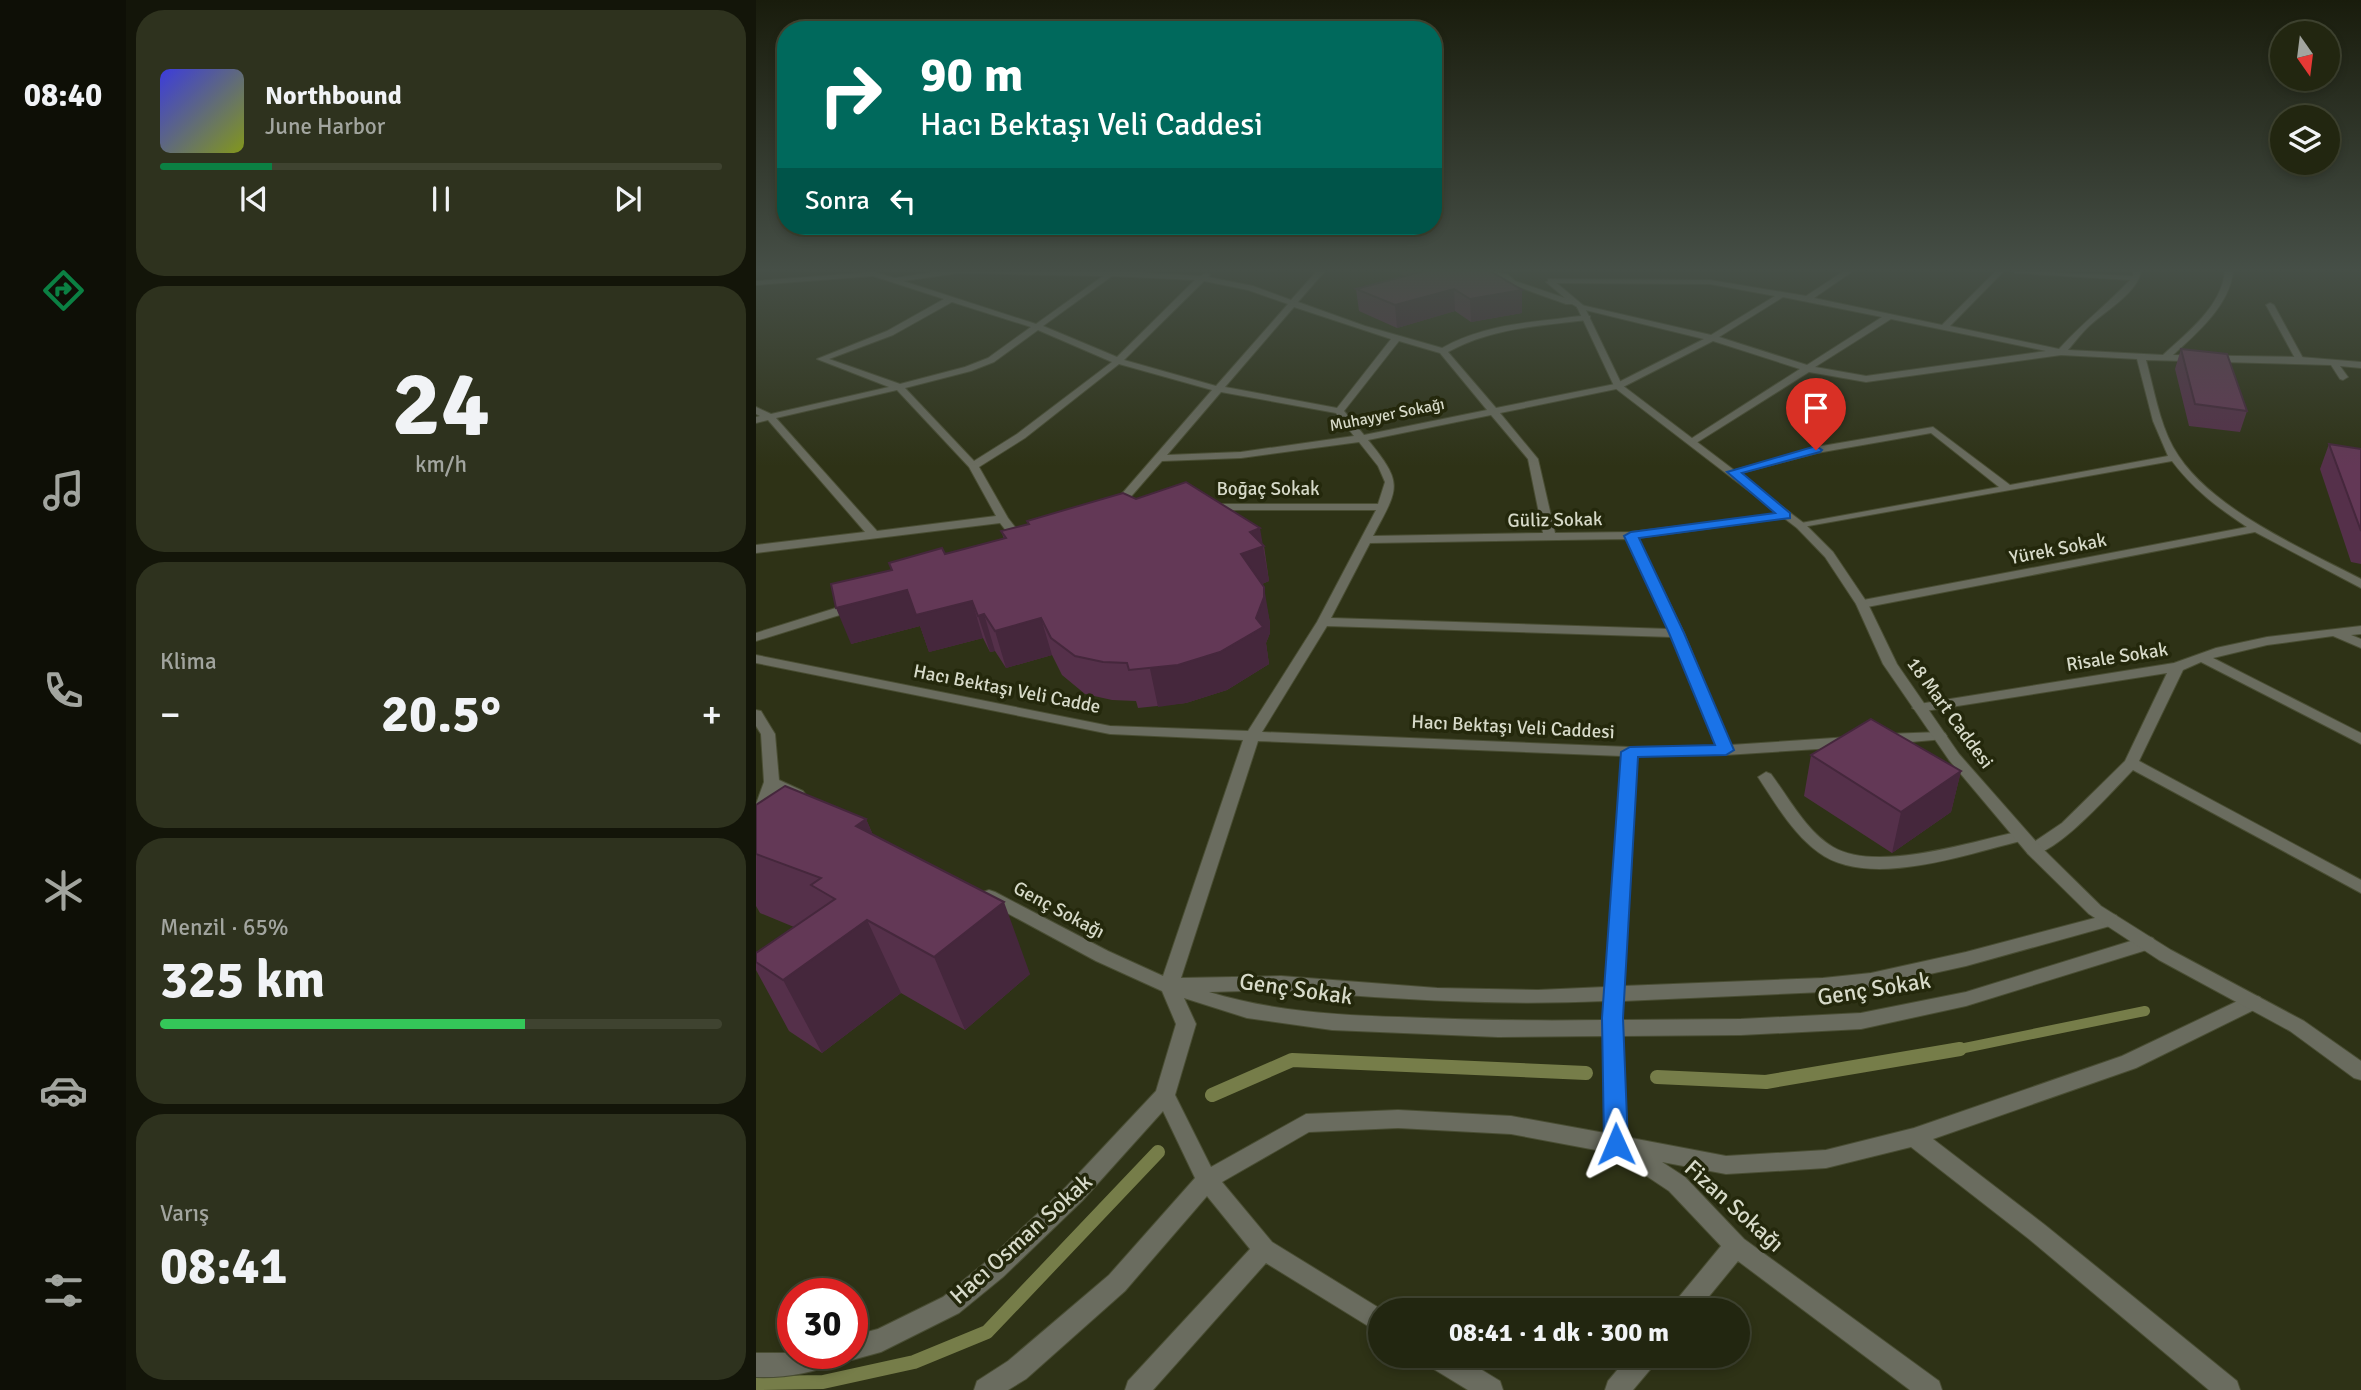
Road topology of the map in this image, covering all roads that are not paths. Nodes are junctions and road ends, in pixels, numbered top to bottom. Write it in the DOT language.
graph roads {
  1 [pos="882,336"];
  2 [pos="1022,336"];
  3 [pos="1058,336"];
  4 [pos="1143,336"];
  5 [pos="1264,336"];
  6 [pos="1387,336"];
  7 [pos="1470,336"];
  8 [pos="1595,336"];
  9 [pos="1701,336"];
  10 [pos="1715,336"];
  11 [pos="1859,336"];
  12 [pos="1978,336"];
  13 [pos="2075,336"];
  14 [pos="2188,336"];
  15 [pos="2287,336"];
  16 [pos="1712,338"];
  17 [pos="1396,339"];
  18 [pos="1443,351"];
  19 [pos="2061,352"];
  20 [pos="2141,357"];
  21 [pos="2166,357"];
  22 [pos="2300,360"];
  23 [pos="1118,361"];
  24 [pos="2333,362"];
  25 [pos="2361,365"];
  26 [pos="1809,369"];
  27 [pos="2343,377"];
  28 [pos="1618,386"];
  29 [pos="900,387"];
  30 [pos="1218,389"];
  31 [pos="756,410"];
  32 [pos="1494,410"];
  33 [pos="1339,411"];
  34 [pos="770,417"];
  35 [pos="756,420"];
  36 [pos="1362,438"];
  37 [pos="1693,442"];
  38 [pos="1159,458"];
  39 [pos="2174,458"];
  40 [pos="973,466"];
  41 [pos="1733,472"];
  42 [pos="2008,488"];
  43 [pos="1130,506"];
  44 [pos="1197,506"];
  45 [pos="1383,507"];
  46 [pos="1785,515"];
  47 [pos="1003,519"];
  48 [pos="1801,526"];
  49 [pos="2259,528"];
  50 [pos="873,534"];
  51 [pos="1631,536"];
  52 [pos="1550,538"];
  53 [pos="1367,540"];
  54 [pos="756,549"];
  55 [pos="1014,556"];
  56 [pos="2361,584"];
  57 [pos="874,601"];
  58 [pos="1862,604"];
  59 [pos="1323,622"];
  60 [pos="2361,630"];
  61 [pos="2333,632"];
  62 [pos="1677,633"];
  63 [pos="756,637"];
  64 [pos="2361,644"];
  65 [pos="2201,656"];
  66 [pos="756,659"];
  67 [pos="2177,667"];
  68 [pos="1919,708"];
  69 [pos="759,724"];
  70 [pos="1252,736"];
  71 [pos="1940,736"];
  72 [pos="2361,739"];
  73 [pos="1726,750"];
  74 [pos="1630,752"];
  75 [pos="2131,763"];
  76 [pos="1766,777"];
  77 [pos="772,782"];
  78 [pos="809,801"];
  79 [pos="756,826"];
  80 [pos="2021,836"];
  81 [pos="2034,850"];
  82 [pos="968,885"];
  83 [pos="2361,887"];
  84 [pos="2110,920"];
  85 [pos="2147,943"];
  86 [pos="1169,986"];
  87 [pos="1614,994"];
  88 [pos="2253,1002"];
  89 [pos="1614,1029"];
  90 [pos="2361,1072"];
  91 [pos="1165,1095"];
  92 [pos="1914,1137"];
  93 [pos="1616,1144"];
  94 [pos="1207,1180"];
  95 [pos="1735,1246"];
  96 [pos="1264,1249"];
  97 [pos="1693,1298"];
  98 [pos="1368,1314"];
  99 [pos="868,1344"];
  100 [pos="756,1365"];
  101 [pos="777,1366"];
  102 [pos="1455,1368"];
  103 [pos="1634,1368"];
  104 [pos="986,1390"];
  105 [pos="1138,1390"];
  106 [pos="1491,1390"];
  107 [pos="1616,1390"];
  108 [pos="1930,1390"];
  109 [pos="2228,1390"];
  1 -- 29 [label="street"];
  2 -- 29 [label="street"];
  3 -- 23 [label="street"];
  4 -- 23 [label="street"];
  5 -- 30 [label="street"];
  6 -- 17 [label="street"];
  7 -- 18 [label="street"];
  8 -- 28 [label="street, 18 Mart Caddesi"];
  9 -- 16 [label="street"];
  10 -- 16 [label="street, Muhayyer Sokağı"];
  11 -- 26 [label="street"];
  12 -- 19 [label="street"];
  13 -- 19 [label="street"];
  14 -- 21 [label="street"];
  15 -- 22 [label="street"];
  16 -- 26 [label="street"];
  16 -- 28 [label="street, Muhayyer Sokağı"];
  17 -- 18 [label="street"];
  17 -- 33 [label="street"];
  18 -- 32 [label="street"];
  19 -- 20 [label="street"];
  19 -- 26 [label="street"];
  20 -- 21 [label="street"];
  20 -- 39 [label="street"];
  21 -- 22 [label="street"];
  22 -- 24 [label="street"];
  23 -- 30 [label="street"];
  23 -- 40 [label="street"];
  24 -- 25 [label="street"];
  24 -- 27 [label="street"];
  26 -- 37 [label="street"];
  28 -- 32 [label="street, Muhayyer Sokağı"];
  28 -- 37 [label="street, 18 Mart Caddesi"];
  29 -- 34 [label="street"];
  29 -- 40 [label="street"];
  30 -- 33 [label="street"];
  30 -- 38 [label="street"];
  31 -- 34 [label="street"];
  32 -- 36 [label="street, Muhayyer Sokağı"];
  32 -- 52 [label="street"];
  33 -- 36 [label="street"];
  34 -- 35 [label="street"];
  34 -- 50 [label="street"];
  36 -- 38 [label="street, Muhayyer Sokağı"];
  36 -- 45 [label="street"];
  37 -- 41 [label="street, 18 Mart Caddesi"];
  38 -- 43 [label="street"];
  39 -- 42 [label="street"];
  39 -- 49 [label="street"];
  40 -- 47 [label="street"];
  41 -- 42 [label="street"];
  41 -- 46 [label="street, 18 Mart Caddesi"];
  42 -- 48 [label="street"];
  44 -- 45 [label="street, Boğaç Sokak"];
  45 -- 53 [label="street"];
  46 -- 48 [label="street, 18 Mart Caddesi"];
  46 -- 51 [label="street, Güliz Sokak"];
  47 -- 50 [label="street"];
  47 -- 55 [label="street"];
  48 -- 58 [label="street, 18 Mart Caddesi"];
  49 -- 56 [label="street"];
  49 -- 58 [label="street, Yürek Sokak"];
  50 -- 54 [label="street"];
  51 -- 52 [label="street, Güliz Sokak"];
  51 -- 62 [label="street"];
  52 -- 53 [label="street, Güliz Sokak"];
  53 -- 59 [label="street"];
  57 -- 63 [label="street"];
  58 -- 68 [label="street, 18 Mart Caddesi"];
  59 -- 62 [label="street"];
  59 -- 70 [label="street"];
  60 -- 61 [label="street, Risale Sokak"];
  61 -- 64 [label="street"];
  61 -- 65 [label="street, Risale Sokak"];
  62 -- 73 [label="street"];
  65 -- 67 [label="street, Risale Sokak"];
  65 -- 72 [label="street"];
  66 -- 70 [label="street, Hacı Bektaşı Veli Cadde"];
  67 -- 68 [label="street, Risale Sokak"];
  67 -- 75 [label="street"];
  68 -- 71 [label="street, 18 Mart Caddesi"];
  69 -- 77 [label="street"];
  70 -- 74 [label="street, Hacı Bektaşı Veli Caddesi"];
  70 -- 86 [label="street"];
  71 -- 73 [label="street, Hacı Bektaşı Veli Caddesi"];
  71 -- 80 [label="street, 18 Mart Caddesi"];
  73 -- 74 [label="street, Hacı Bektaşı Veli Caddesi"];
  74 -- 87 [label="street"];
  75 -- 81 [label="street"];
  75 -- 83 [label="street"];
  76 -- 80 [label="street"];
  77 -- 78 [label="street"];
  77 -- 79 [label="street"];
  80 -- 81 [label="street, 18 Mart Caddesi"];
  81 -- 84 [label="street, 18 Mart Caddesi"];
  82 -- 86 [label="street, Genç Sokağı"];
  84 -- 85 [label="street, 18 Mart Caddesi"];
  84 -- 87 [label="street, Genç Sokak"];
  85 -- 88 [label="street, 18 Mart Caddesi"];
  85 -- 89 [label="street, Genç Sokak"];
  86 -- 87 [label="street, Genç Sokak"];
  86 -- 89 [label="street, Genç Sokak"];
  86 -- 91 [label="street"];
  87 -- 89 [label="street"];
  88 -- 90 [label="street, 18 Mart Caddesi"];
  88 -- 92 [label="street"];
  89 -- 93 [label="street"];
  91 -- 94 [label="street"];
  91 -- 99 [label="street, Hacı Osman Sokak"];
  92 -- 93 [label="street"];
  92 -- 109 [label="street"];
  93 -- 94 [label="street"];
  93 -- 95 [label="street, Fizan Sokağı"];
  94 -- 96 [label="street"];
  94 -- 104 [label="street"];
  95 -- 97 [label="street"];
  95 -- 108 [label="street, Fizan Sokağı"];
  96 -- 98 [label="street"];
  96 -- 105 [label="street"];
  100 -- 101 [label="street"];
  102 -- 106 [label="street"];
  103 -- 107 [label="street"];
}
